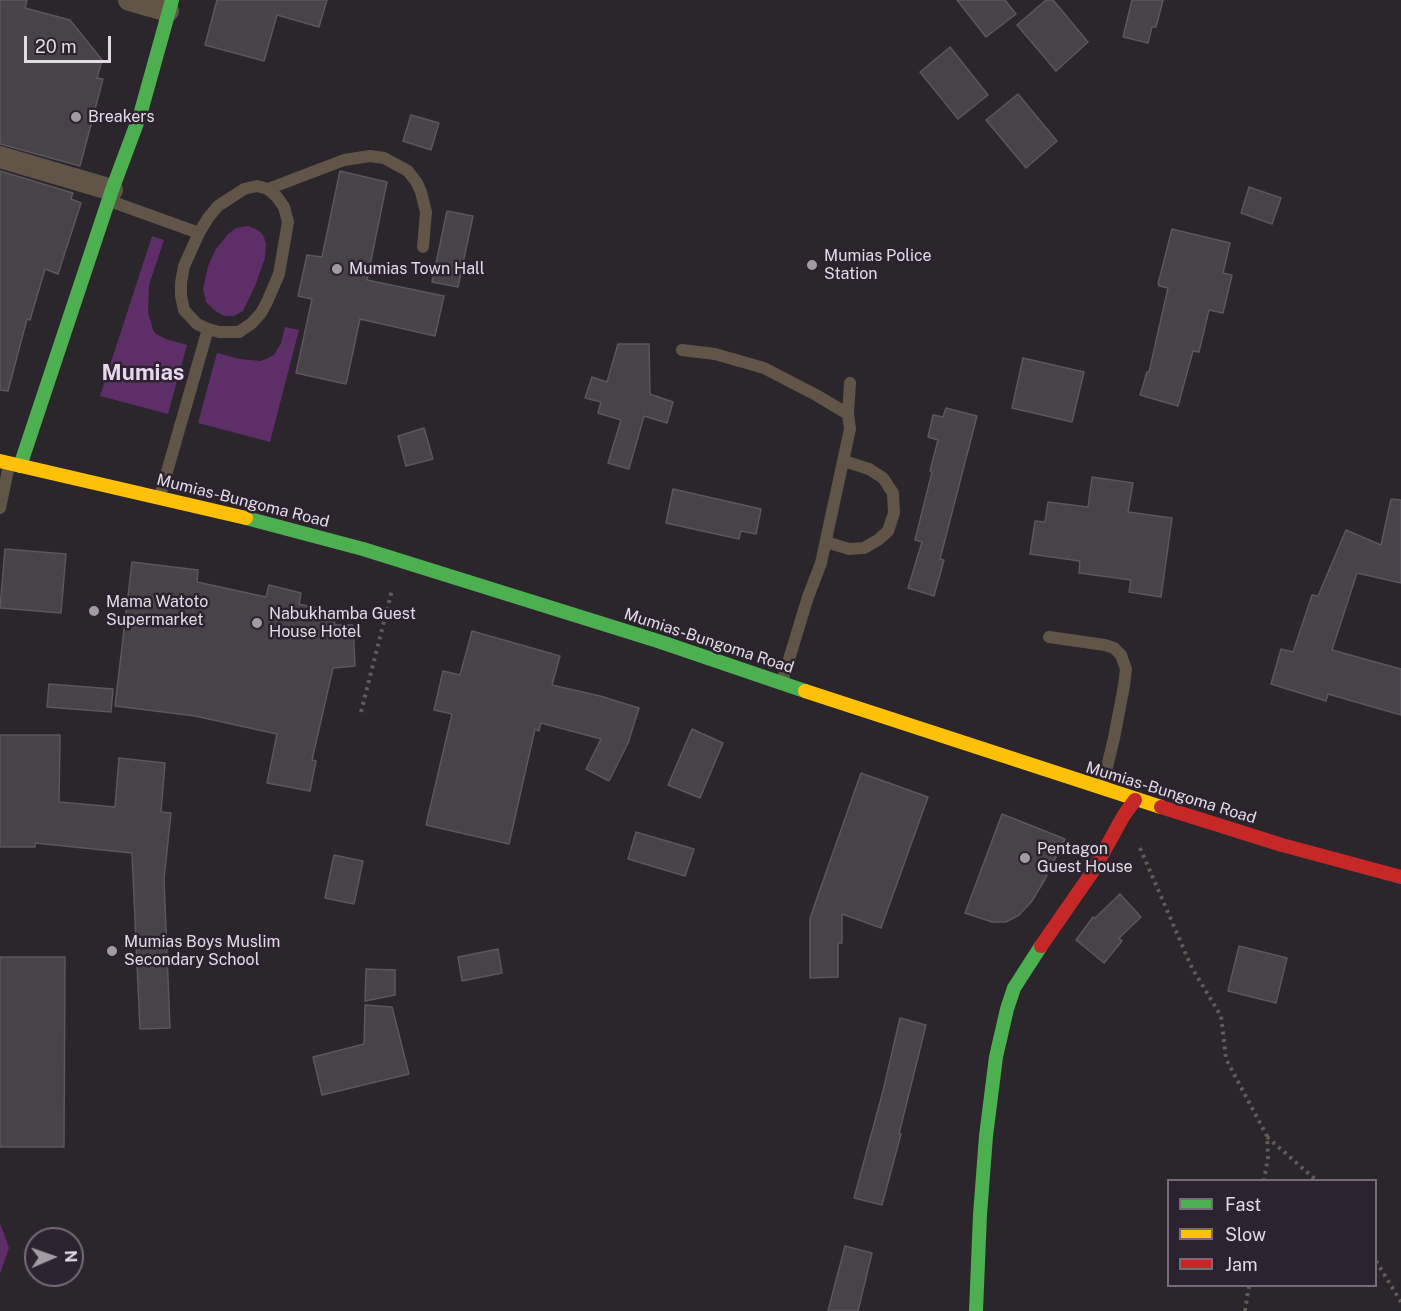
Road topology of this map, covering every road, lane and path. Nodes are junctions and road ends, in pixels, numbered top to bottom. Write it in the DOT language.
graph roads {
  1 [pos="129,0"];
  2 [pos="170,6"];
  3 [pos="0,157"];
  4 [pos="268,189"];
  5 [pos="110,196"];
  6 [pos="199,233"];
  7 [pos="423,247"];
  8 [pos="208,329"];
  9 [pos="682,350"];
  10 [pos="849,383"];
  11 [pos="848,414"];
  12 [pos="844,461"];
  13 [pos="10,464"];
  14 [pos="160,497"];
  15 [pos="0,508"];
  16 [pos="826,542"];
  17 [pos="399,560"];
  18 [pos="1049,637"];
  19 [pos="782,682"];
  20 [pos="361,712"];
  21 [pos="1102,789"];
  22 [pos="1136,800"];
  23 [pos="1125,815"];
  24 [pos="1401,877"];
  25 [pos="1267,1136"];
  26 [pos="1264,1179"];
  27 [pos="1315,1179"];
  28 [pos="1377,1263"];
  29 [pos="1249,1287"];
  30 [pos="1401,1302"];
  31 [pos="976,1311"];
  32 [pos="1245,1311"];
  1 -- 2 [label="street"];
  2 -- 5 [label="street"];
  3 -- 5 [label="street"];
  4 -- 6 [label="lane"];
  4 -- 7 [label="lane"];
  4 -- 8 [label="lane"];
  5 -- 6 [label="lane"];
  5 -- 13 [label="street"];
  6 -- 8 [label="lane"];
  8 -- 14 [label="lane"];
  9 -- 11 [label="lane"];
  10 -- 11 [label="lane"];
  11 -- 12 [label="lane"];
  12 -- 16 [label="lane"];
  12 -- 16 [label="lane"];
  13 -- 14 [label="street, Mumias-Bungoma Road"];
  13 -- 15 [label="lane"];
  14 -- 17 [label="street, Mumias-Bungoma Road"];
  16 -- 19 [label="lane"];
  17 -- 19 [label="street, Mumias-Bungoma Road"];
  17 -- 20 [label="path"];
  18 -- 21 [label="lane"];
  19 -- 21 [label="street, Mumias-Bungoma Road"];
  21 -- 22 [label="street, Mumias-Bungoma Road"];
  22 -- 23 [label="street"];
  22 -- 24 [label="street, Mumias-Bungoma Road"];
  23 -- 25 [label="path"];
  23 -- 31 [label="street"];
  25 -- 26 [label="path"];
  25 -- 27 [label="path"];
  28 -- 30 [label="path"];
  29 -- 32 [label="path"];
}
